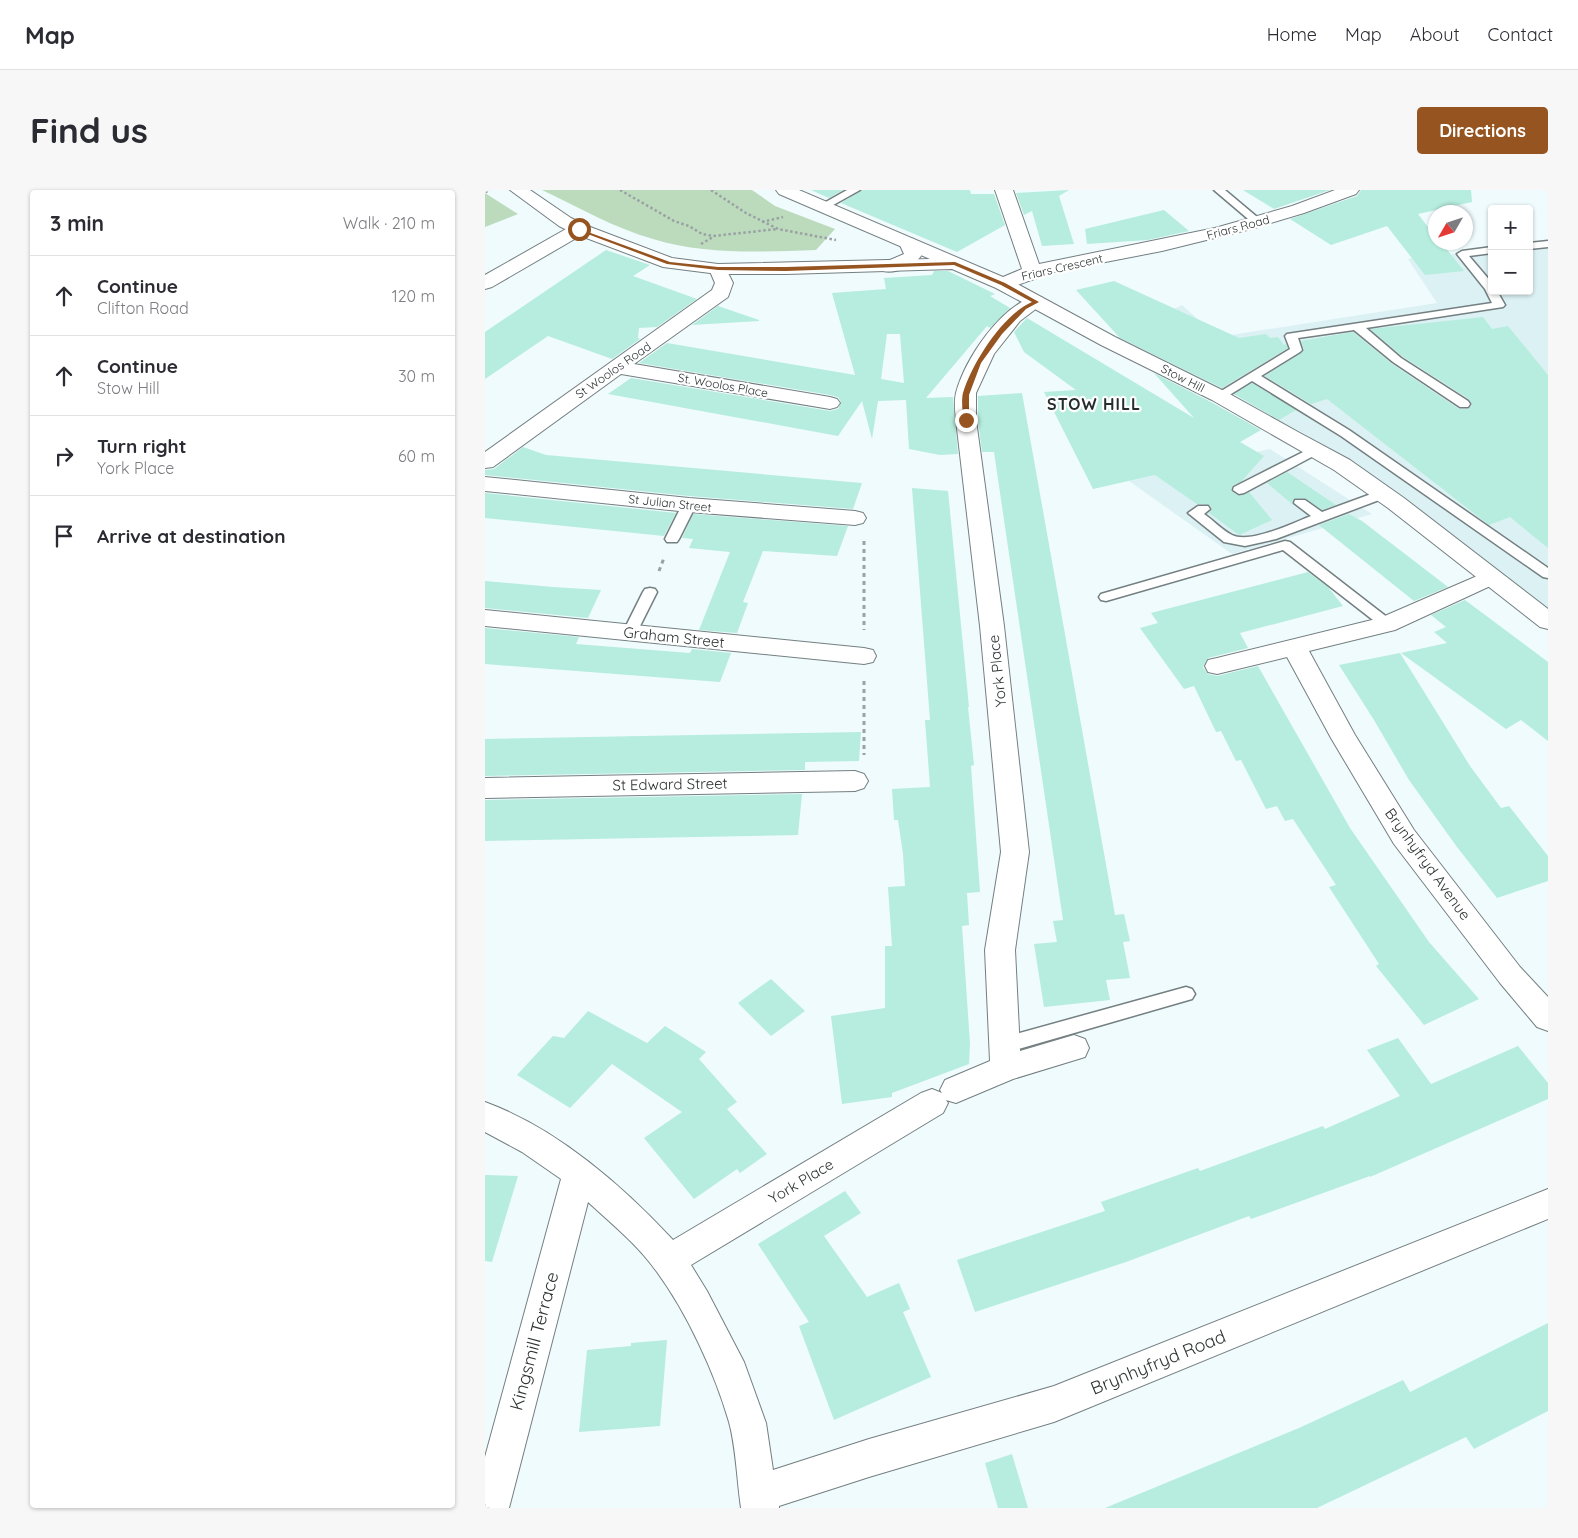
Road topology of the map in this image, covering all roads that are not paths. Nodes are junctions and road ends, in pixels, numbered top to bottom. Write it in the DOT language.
graph roads {
  1 [pos="519,190"];
  2 [pos="785,190"];
  3 [pos="855,190"];
  4 [pos="1004,190"];
  5 [pos="1221,190"];
  6 [pos="1350,190"];
  7 [pos="822,207"];
  8 [pos="1258,222"];
  9 [pos="579,229"];
  10 [pos="908,243"];
  11 [pos="1548,244"];
  12 [pos="1533,246"];
  13 [pos="1488,251"];
  14 [pos="1122,254"];
  15 [pos="955,263"];
  16 [pos="889,266"];
  17 [pos="718,269"];
  18 [pos="1031,272"];
  19 [pos="485,283"];
  20 [pos="1003,284"];
  21 [pos="1488,286"];
  22 [pos="1494,295"];
  23 [pos="1036,302"];
  24 [pos="1356,326"];
  25 [pos="616,367"];
  26 [pos="1252,376"];
  27 [pos="1219,396"];
  28 [pos="830,403"];
  29 [pos="1464,404"];
  30 [pos="1315,450"];
  31 [pos="485,462"];
  32 [pos="485,484"];
  33 [pos="1239,490"];
  34 [pos="1382,494"];
  35 [pos="1300,503"];
  36 [pos="689,505"];
  37 [pos="1203,509"];
  38 [pos="1319,516"];
  39 [pos="855,518"];
  40 [pos="672,539"];
  41 [pos="1548,574"];
  42 [pos="1491,577"];
  43 [pos="650,592"];
  44 [pos="1106,597"];
  45 [pos="485,618"];
  46 [pos="1548,622"];
  47 [pos="1387,624"];
  48 [pos="630,632"];
  49 [pos="1294,648"];
  50 [pos="863,656"];
  51 [pos="1217,666"];
  52 [pos="855,780"];
  53 [pos="485,788"];
  54 [pos="1186,994"];
  55 [pos="1548,1018"];
  56 [pos="1074,1048"];
  57 [pos="1006,1056"];
  58 [pos="485,1116"];
  59 [pos="579,1174"];
  60 [pos="1548,1204"];
  61 [pos="669,1260"];
  62 [pos="760,1501"];
  63 [pos="490,1508"];
  1 -- 9 [label="street"];
  2 -- 7 [label="street, Stow Hill"];
  3 -- 7 [label="lane"];
  4 -- 18 [label="street"];
  5 -- 8 [label="lane"];
  6 -- 8 [label="street, Friars Road"];
  7 -- 10 [label="street, Stow Hill"];
  8 -- 14 [label="street, Friars Road"];
  9 -- 17 [label="street"];
  9 -- 19 [label="street"];
  10 -- 15 [label="street, Stow Hill"];
  10 -- 16 [label="street"];
  11 -- 12 [label="lane"];
  13 -- 21 [label="lane"];
  14 -- 18 [label="street, Friars Crescent"];
  15 -- 16 [label="street"];
  15 -- 20 [label="street, Stow Hill"];
  16 -- 17 [label="street"];
  17 -- 25 [label="street, St Woolos Road"];
  18 -- 20 [label="street, Friars Crescent"];
  20 -- 23 [label="street, Stow Hill"];
  22 -- 24 [label="lane"];
  23 -- 27 [label="street, Stow Hill"];
  23 -- 57 [label="street, York Place"];
  24 -- 26 [label="lane"];
  24 -- 29 [label="lane"];
  25 -- 28 [label="street, St. Woolos Place"];
  25 -- 31 [label="street, St Woolos Road"];
  26 -- 27 [label="lane"];
  26 -- 41 [label="lane"];
  27 -- 30 [label="street, Stow Hill"];
  30 -- 33 [label="lane"];
  30 -- 34 [label="street, Stow Hill"];
  32 -- 36 [label="street, St Julian Street"];
  34 -- 38 [label="lane"];
  34 -- 42 [label="street, Stow Hill"];
  35 -- 38 [label="lane"];
  36 -- 39 [label="street, St Julian Street"];
  36 -- 40 [label="lane"];
  37 -- 38 [label="lane"];
  42 -- 46 [label="street, Stow Hill"];
  42 -- 47 [label="street"];
  43 -- 48 [label="lane"];
  44 -- 47 [label="lane"];
  45 -- 48 [label="street, Graham Street"];
  47 -- 49 [label="street"];
  48 -- 50 [label="street, Graham Street"];
  49 -- 51 [label="street"];
  49 -- 55 [label="street, Brynhyfryd Avenue"];
  52 -- 53 [label="street, St Edward Street"];
  54 -- 57 [label="lane"];
  56 -- 57 [label="street, York Place"];
  57 -- 61 [label="street, York Place"];
  58 -- 59 [label="street"];
  59 -- 61 [label="street"];
  59 -- 63 [label="street, Kingsmill Terrace"];
  60 -- 62 [label="street, Brynhyfryd Road"];
  61 -- 62 [label="street"];
}
